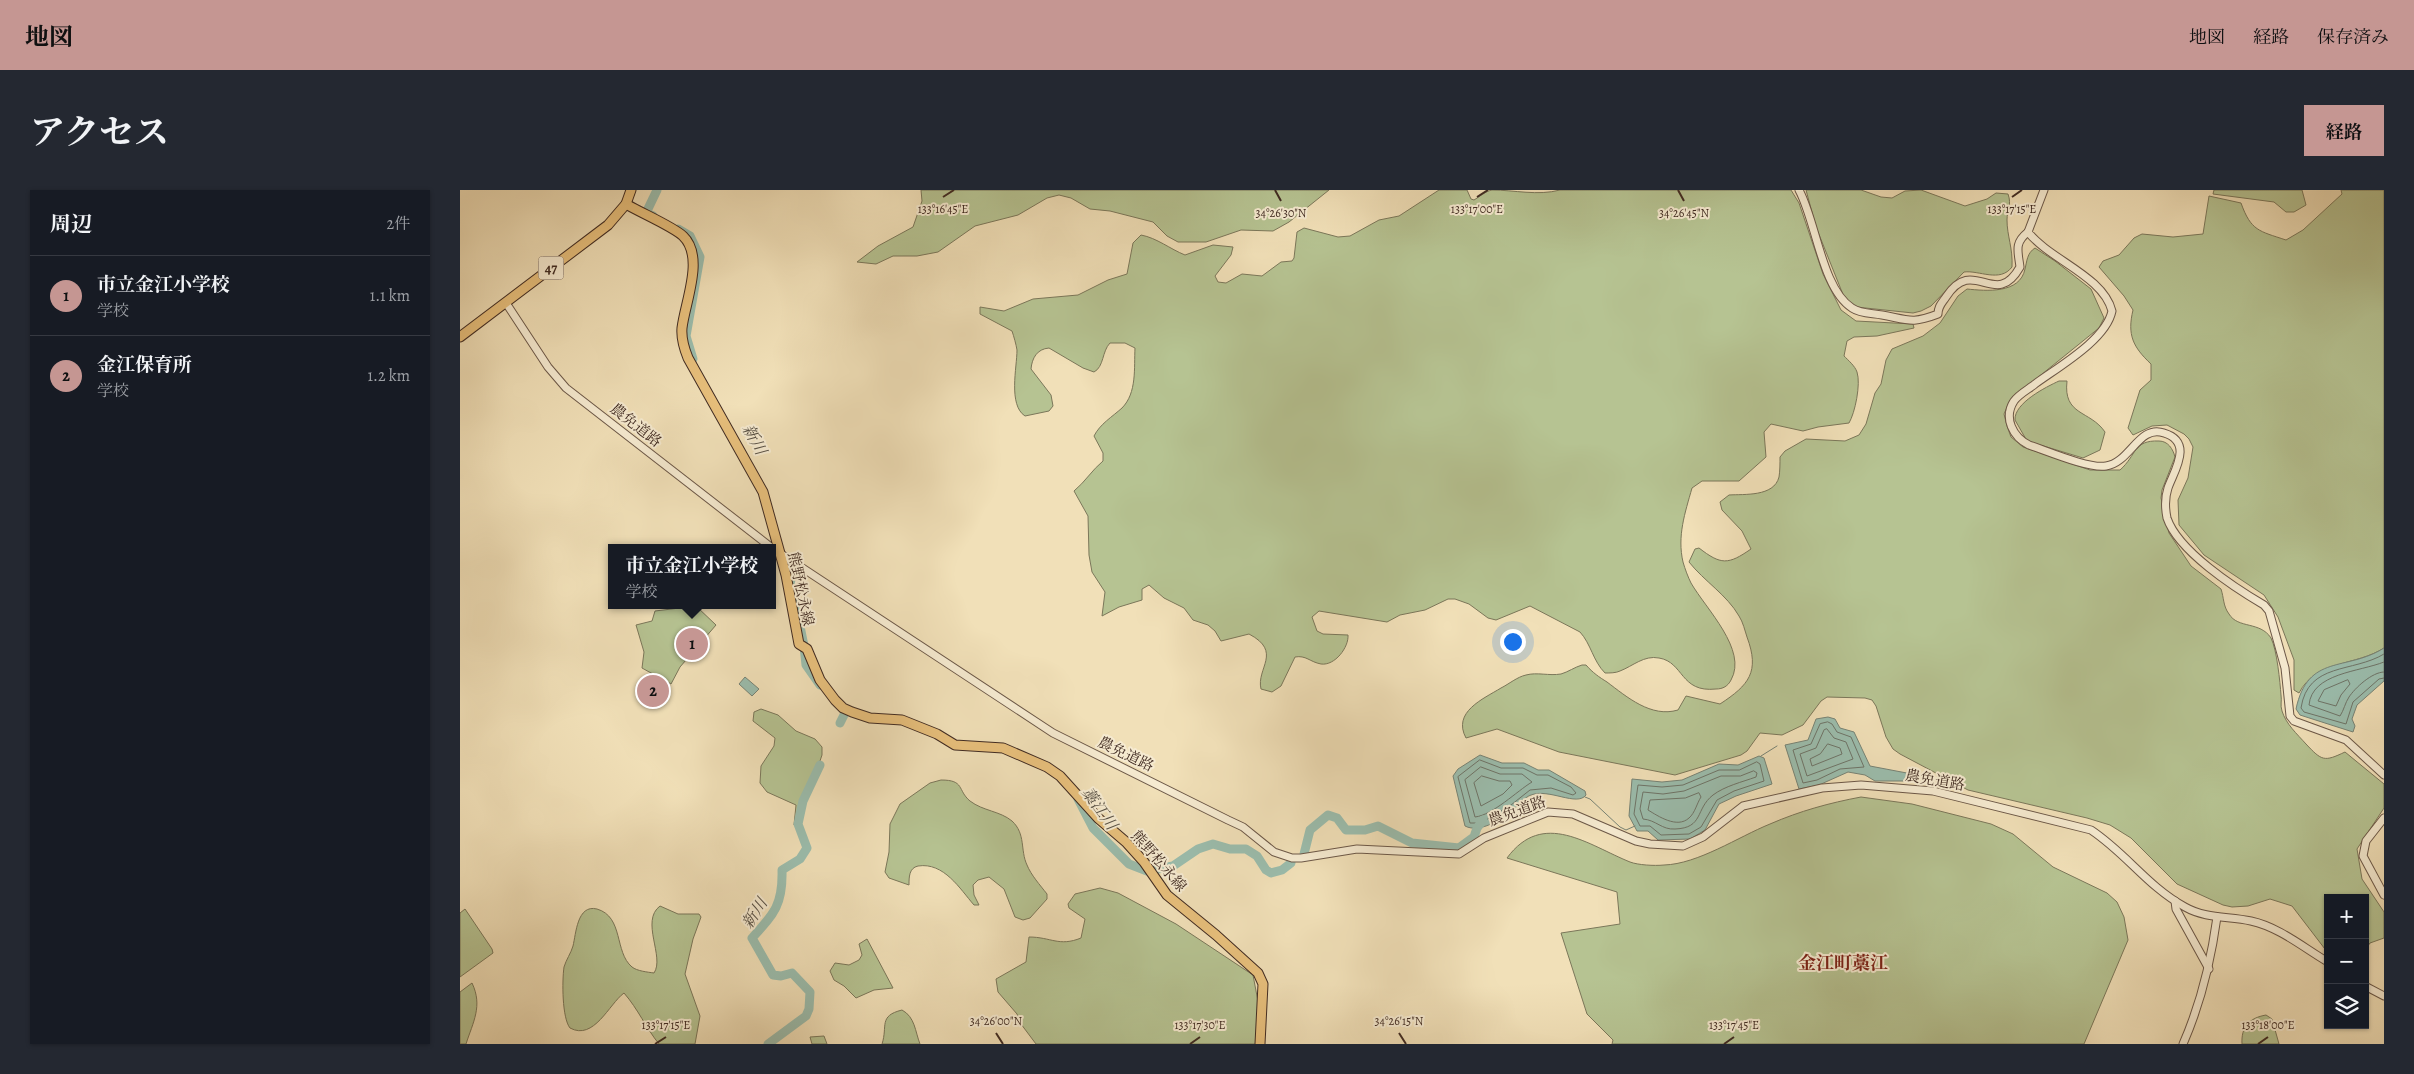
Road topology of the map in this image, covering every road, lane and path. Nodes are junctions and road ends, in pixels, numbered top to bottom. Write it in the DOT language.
graph roads {
  1 [pos="632,190"];
  2 [pos="1799,190"];
  3 [pos="2044,190"];
  4 [pos="626,204"];
  5 [pos="2028,232"];
  6 [pos="506,303"];
  7 [pos="460,337"];
  8 [pos="767,544"];
  9 [pos="779,553"];
  10 [pos="2384,775"];
  11 [pos="2384,818"];
  12 [pos="2384,896"];
  13 [pos="2175,901"];
  14 [pos="2217,917"];
  15 [pos="2324,960"];
  16 [pos="2209,969"];
  17 [pos="2369,988"];
  18 [pos="2384,996"];
  19 [pos="1260,1044"];
  20 [pos="2183,1044"];
  1 -- 4 [label="main road, 47"];
  2 -- 5 [label="street"];
  3 -- 5 [label="street"];
  4 -- 6 [label="main road, 47"];
  4 -- 9 [label="main road, 熊野松永線"];
  5 -- 10 [label="street"];
  6 -- 7 [label="main road, 47"];
  6 -- 8 [label="street, 農免道路"];
  9 -- 13 [label="street, 農免道路"];
  9 -- 19 [label="main road, 熊野松永線"];
  11 -- 12 [label="street"];
  13 -- 14 [label="street, 農免道路"];
  13 -- 16 [label="street"];
  14 -- 15 [label="street, 農免道路"];
  14 -- 16 [label="street"];
  16 -- 20 [label="street"];
  17 -- 18 [label="street"];
}
